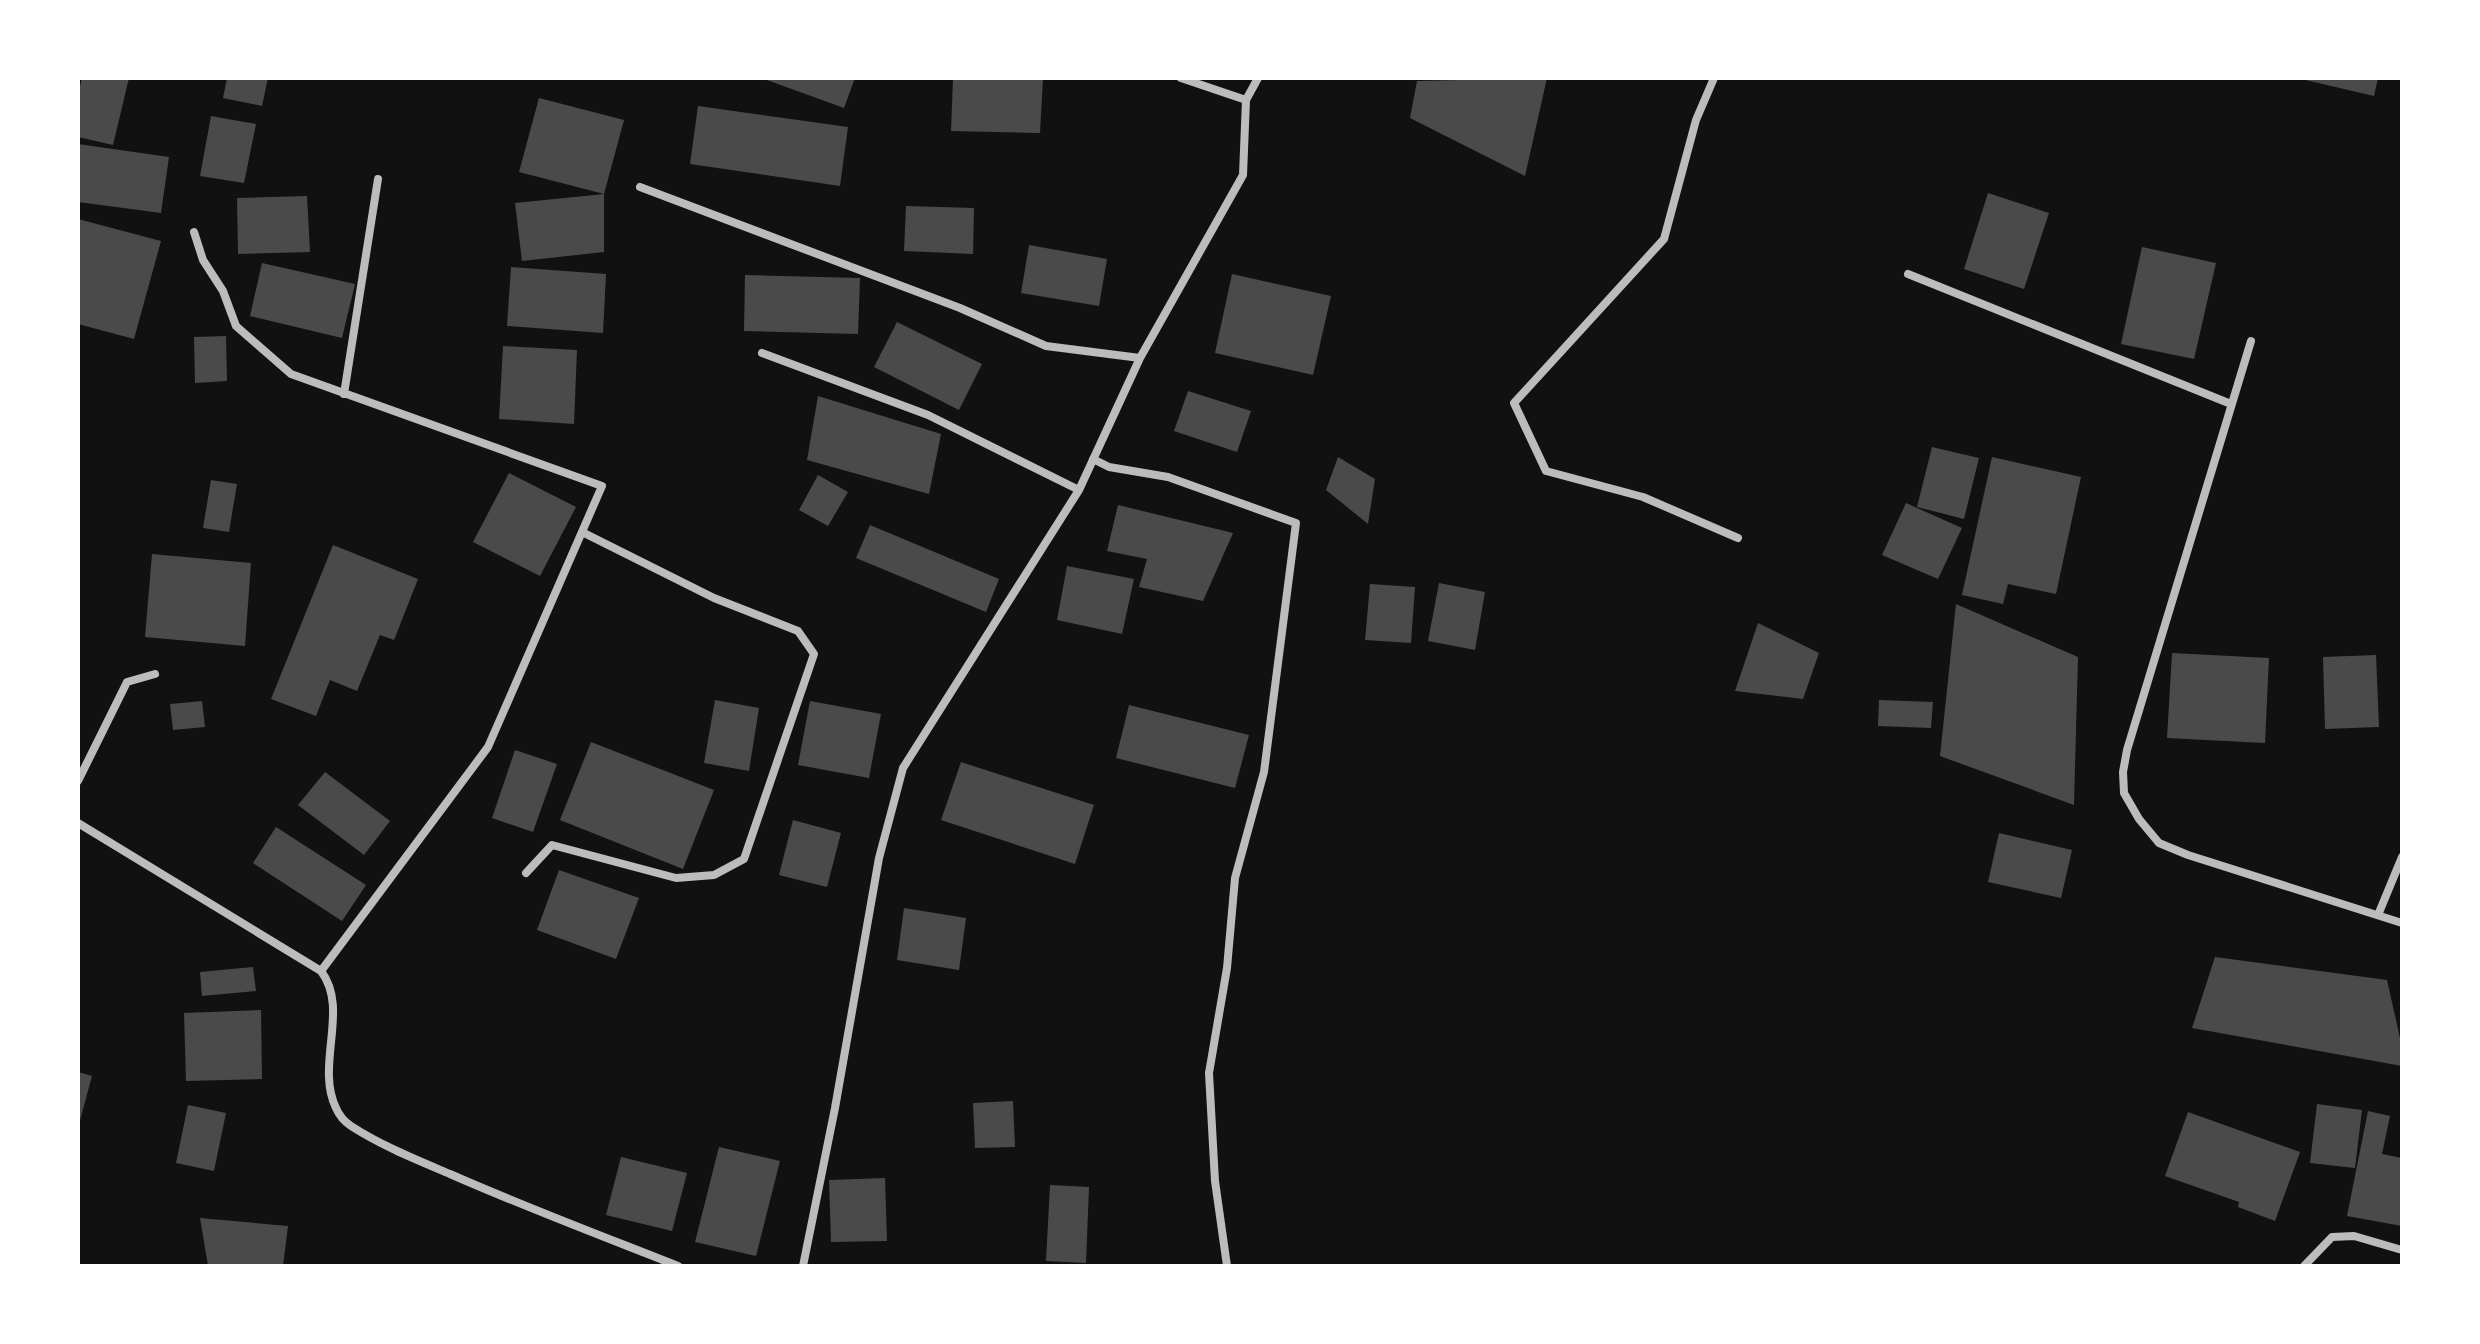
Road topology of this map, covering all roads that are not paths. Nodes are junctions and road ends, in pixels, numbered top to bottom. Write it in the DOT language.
graph roads {
  1 [pos="1181,78"];
  2 [pos="1258,78"];
  3 [pos="1714,78"];
  4 [pos="1246,100"];
  5 [pos="378,179"];
  6 [pos="640,187"];
  7 [pos="194,232"];
  8 [pos="1908,274"];
  9 [pos="2251,341"];
  10 [pos="762,353"];
  11 [pos="1140,358"];
  12 [pos="344,394"];
  13 [pos="2231,404"];
  14 [pos="1093,459"];
  15 [pos="1079,490"];
  16 [pos="582,532"];
  17 [pos="1738,538"];
  18 [pos="155,674"];
  19 [pos="78,781"];
  20 [pos="78,823"];
  21 [pos="2402,857"];
  22 [pos="526,873"];
  23 [pos="2378,915"];
  24 [pos="2402,923"];
  25 [pos="321,971"];
  26 [pos="2402,1250"];
  27 [pos="678,1266"];
  28 [pos="803,1266"];
  29 [pos="1227,1266"];
  30 [pos="2304,1266"];
  1 -- 4 [label="street"];
  2 -- 4 [label="street"];
  3 -- 17 [label="street"];
  4 -- 11 [label="street"];
  5 -- 12 [label="street"];
  6 -- 11 [label="street"];
  7 -- 12 [label="street"];
  8 -- 13 [label="street"];
  9 -- 13 [label="street"];
  10 -- 15 [label="street"];
  11 -- 14 [label="street"];
  12 -- 16 [label="street"];
  13 -- 23 [label="street"];
  14 -- 15 [label="street"];
  14 -- 29 [label="street"];
  15 -- 28 [label="street"];
  16 -- 22 [label="street"];
  16 -- 25 [label="street"];
  18 -- 19 [label="street"];
  20 -- 25 [label="street"];
  21 -- 23 [label="street"];
  23 -- 24 [label="street"];
  25 -- 27 [label="street"];
  26 -- 30 [label="street"];
}
